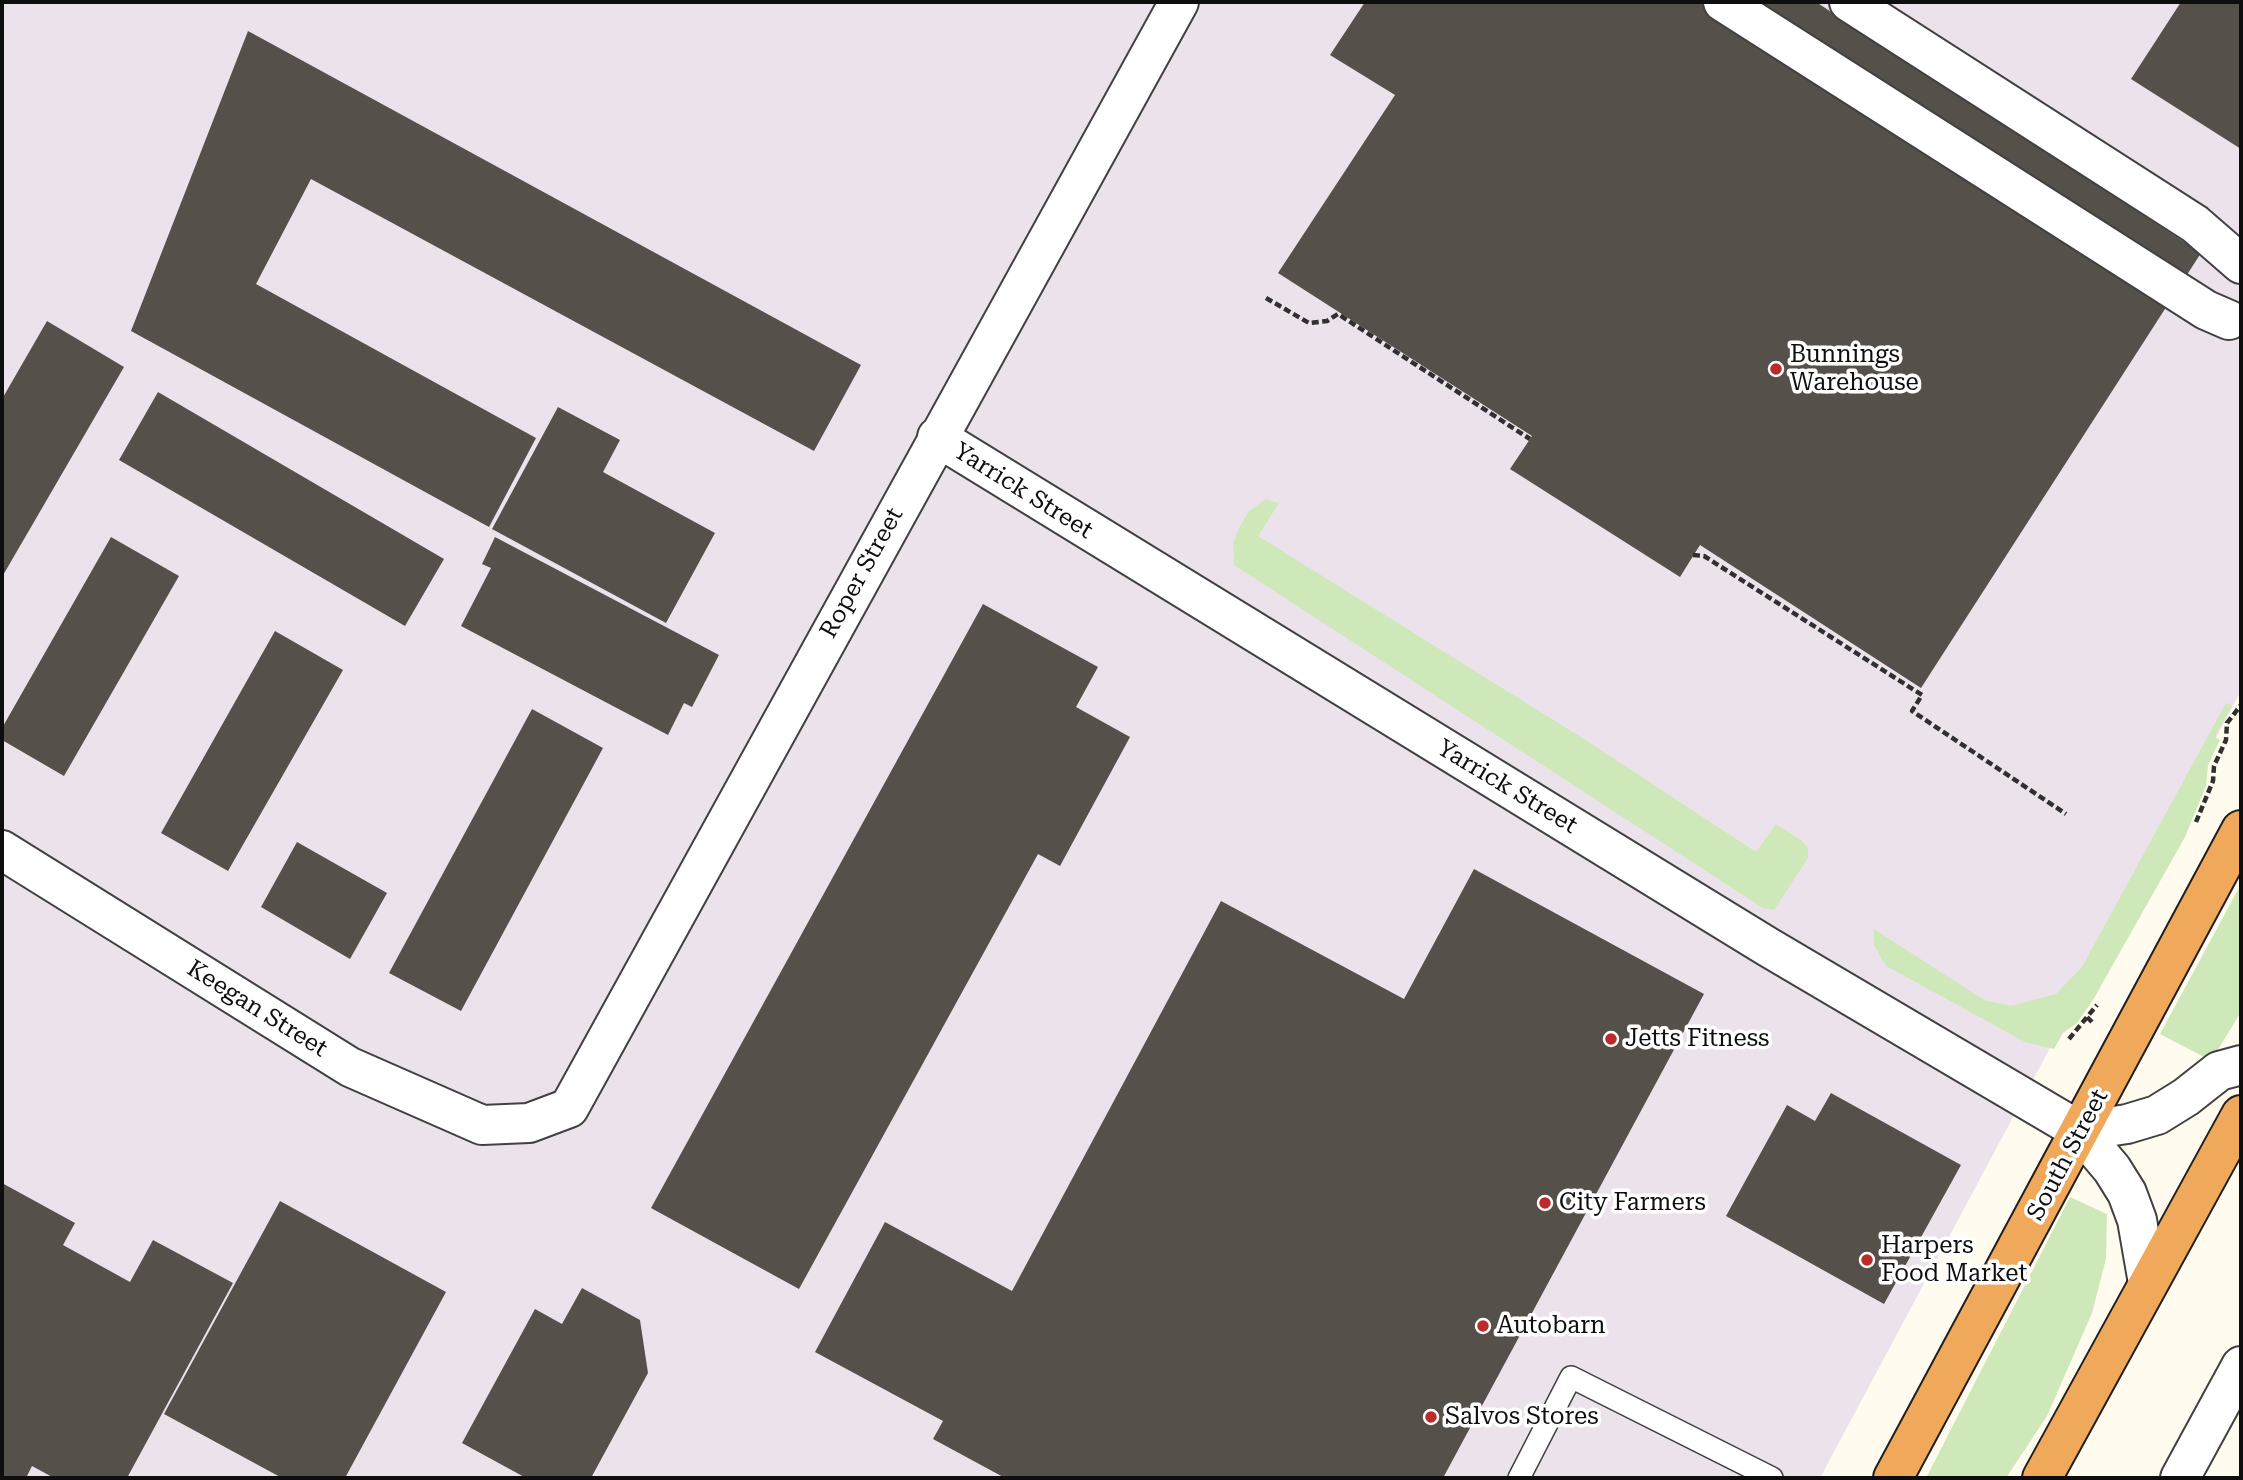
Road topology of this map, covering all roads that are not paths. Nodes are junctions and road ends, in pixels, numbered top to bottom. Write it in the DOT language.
graph roads {
  1 [pos="1179,2"];
  2 [pos="1723,2"];
  3 [pos="1849,2"];
  4 [pos="2241,264"];
  5 [pos="2229,320"];
  6 [pos="937,437"];
  7 [pos="2241,830"];
  8 [pos="2,850"];
  9 [pos="2241,1065"];
  10 [pos="2241,1115"];
  11 [pos="529,1123"];
  12 [pos="2080,1131"];
  13 [pos="2148,1283"];
  14 [pos="2241,1366"];
  15 [pos="1519,1478"];
  16 [pos="1772,1478"];
  17 [pos="1893,1478"];
  18 [pos="2042,1478"];
  19 [pos="2180,1478"];
  1 -- 6 [label="street, Roper Street"];
  2 -- 5 [label="street"];
  3 -- 4 [label="street"];
  6 -- 11 [label="street, Roper Street"];
  6 -- 12 [label="street, Yarrick Street"];
  7 -- 12 [label="highway, South Street"];
  8 -- 11 [label="street, Keegan Street"];
  9 -- 12 [label="street"];
  10 -- 13 [label="highway"];
  12 -- 13 [label="street, Yarrick Street"];
  12 -- 17 [label="highway, South Street"];
  13 -- 18 [label="highway"];
  14 -- 19 [label="street"];
  15 -- 16 [label="lane"];
}
